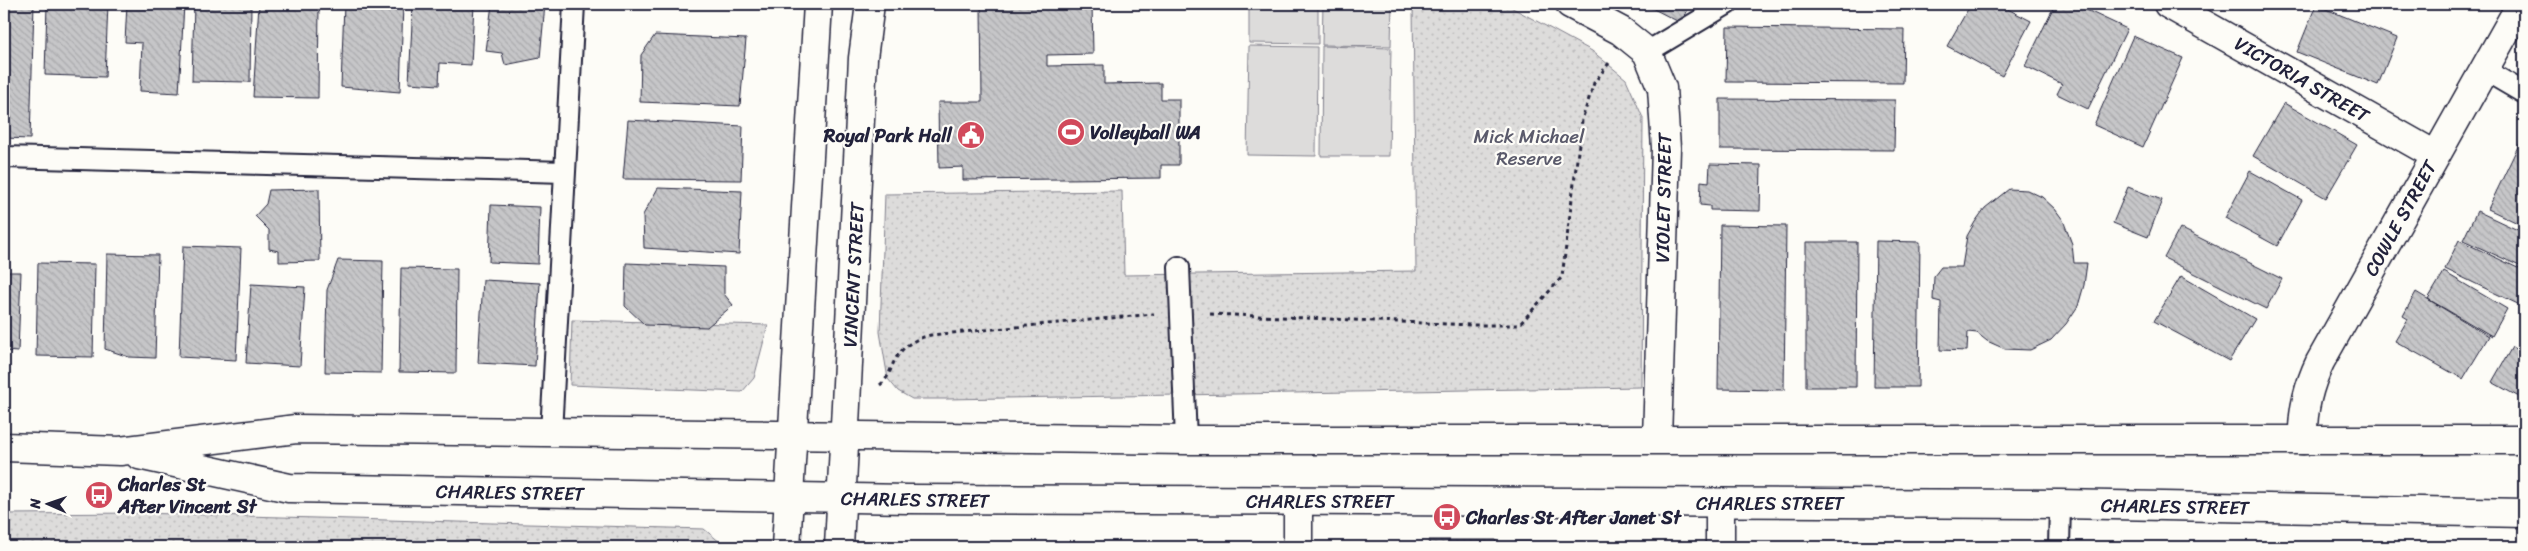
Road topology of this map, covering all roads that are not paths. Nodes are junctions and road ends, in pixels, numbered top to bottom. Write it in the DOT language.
graph roads {
  1 [pos="574,4"];
  2 [pos="818,4"];
  3 [pos="870,4"];
  4 [pos="1570,4"];
  5 [pos="1727,4"];
  6 [pos="2168,4"];
  7 [pos="2521,4"];
  8 [pos="1640,46"];
  9 [pos="2483,69"];
  10 [pos="2524,93"];
  11 [pos="2435,155"];
  12 [pos="4,157"];
  13 [pos="565,172"];
  14 [pos="1179,267"];
  15 [pos="551,433"];
  16 [pos="792,436"];
  17 [pos="845,437"];
  18 [pos="1657,439"];
  19 [pos="1186,440"];
  20 [pos="2303,440"];
  21 [pos="2524,440"];
  22 [pos="4,447"];
  23 [pos="120,451"];
  24 [pos="788,497"];
  25 [pos="842,498"];
  26 [pos="1298,501"];
  27 [pos="1720,503"];
  28 [pos="2060,504"];
  29 [pos="2524,514"];
  30 [pos="786,547"];
  31 [pos="839,547"];
  32 [pos="1298,547"];
  33 [pos="1720,547"];
  34 [pos="2059,547"];
  1 -- 13 [label="lane"];
  2 -- 16 [label="main road"];
  3 -- 17 [label="main road, VINCENT STREET"];
  4 -- 8 [label="main road"];
  5 -- 8 [label="lane"];
  6 -- 11 [label="main road, VICTORIA STREET"];
  7 -- 9 [label="main road, COWLE STREET"];
  8 -- 18 [label="main road, VIOLET STREET"];
  9 -- 10 [label="lane"];
  9 -- 11 [label="main road, COWLE STREET"];
  11 -- 20 [label="main road, COWLE STREET"];
  12 -- 13 [label="lane"];
  13 -- 15 [label="lane"];
  14 -- 19 [label="lane"];
  15 -- 16 [label="main road, CHARLES STREET"];
  15 -- 23 [label="main road, CHARLES STREET"];
  16 -- 17 [label="main road, CHARLES STREET"];
  16 -- 24 [label="main road"];
  17 -- 19 [label="main road, CHARLES STREET"];
  17 -- 25 [label="main road, VINCENT STREET"];
  18 -- 19 [label="main road, CHARLES STREET"];
  18 -- 20 [label="main road, CHARLES STREET"];
  20 -- 21 [label="main road, CHARLES STREET"];
  22 -- 23 [label="main road, CHARLES STREET"];
  23 -- 24 [label="main road, CHARLES STREET"];
  24 -- 25 [label="main road, CHARLES STREET"];
  24 -- 30 [label="main road"];
  25 -- 26 [label="main road, CHARLES STREET"];
  25 -- 31 [label="main road, VINCENT STREET"];
  26 -- 27 [label="main road, CHARLES STREET"];
  26 -- 32 [label="main road"];
  27 -- 28 [label="main road, CHARLES STREET"];
  27 -- 33 [label="main road"];
  28 -- 29 [label="main road, CHARLES STREET"];
  28 -- 34 [label="lane"];
}
